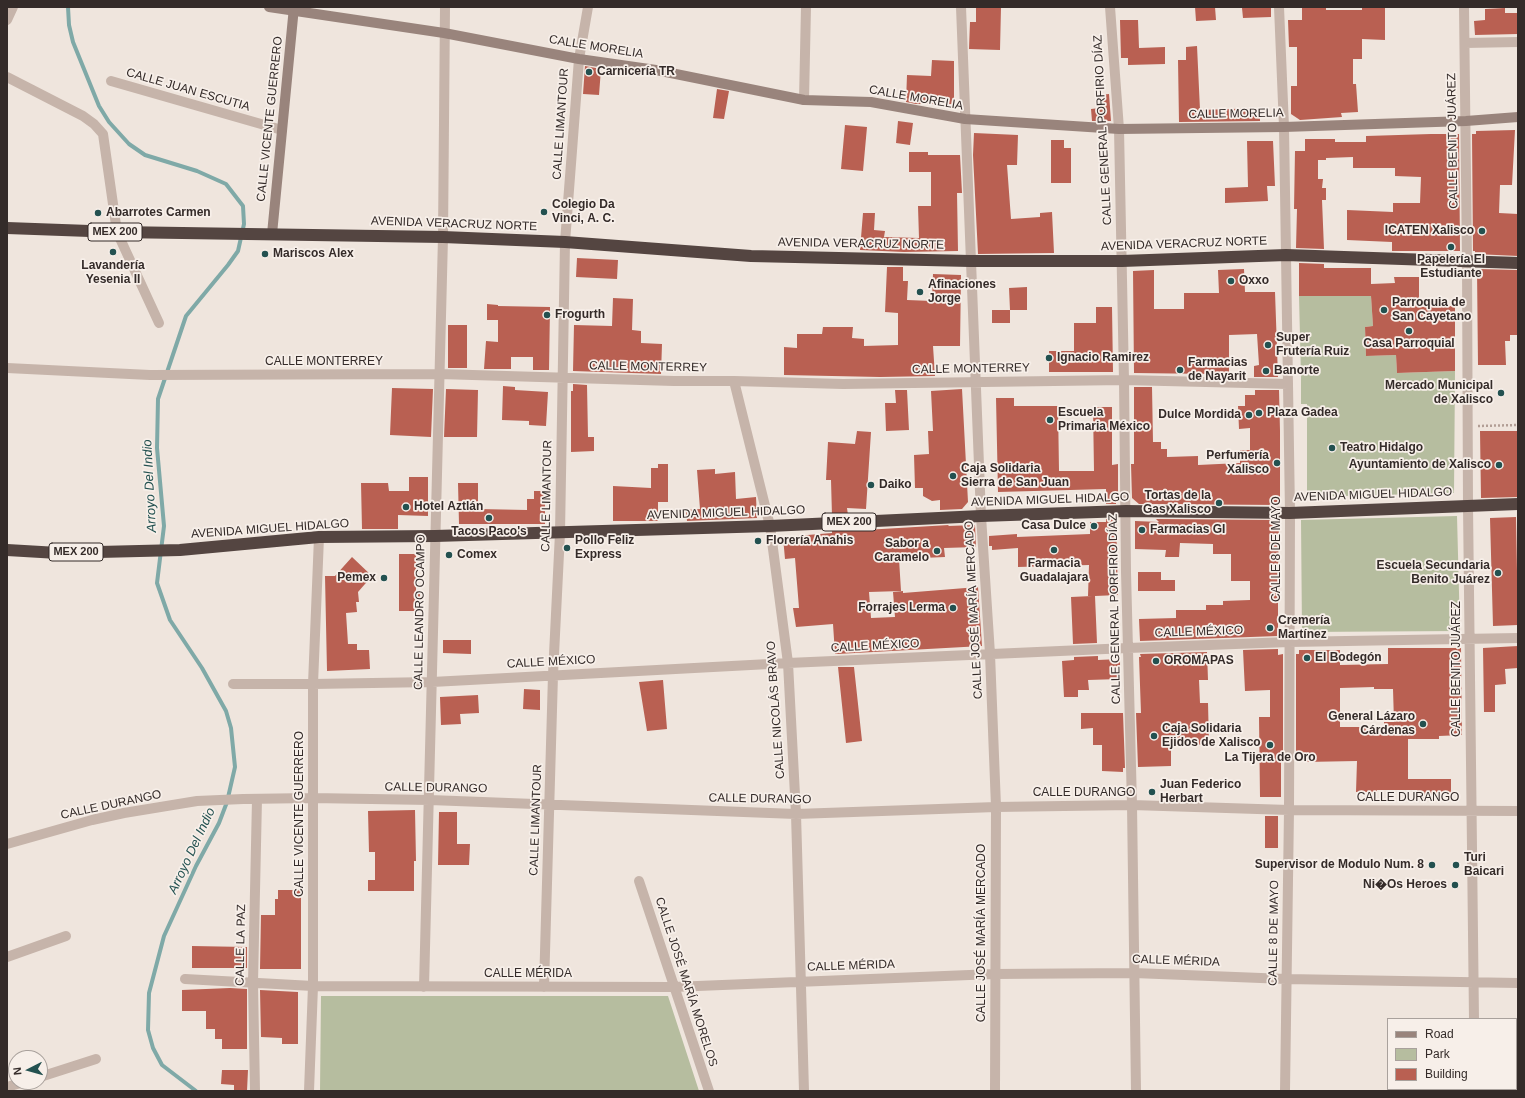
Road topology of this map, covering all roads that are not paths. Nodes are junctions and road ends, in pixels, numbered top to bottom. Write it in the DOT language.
graph roads {
  1 [pos="12,7"];
  2 [pos="269,7"];
  3 [pos="445,7"];
  4 [pos="588,7"];
  5 [pos="806,7"];
  6 [pos="961,7"];
  7 [pos="1110,7"];
  8 [pos="1279,7"];
  9 [pos="1464,7"];
  10 [pos="294,9"];
  11 [pos="7,20"];
  12 [pos="444,33"];
  13 [pos="1465,42"];
  14 [pos="1518,42"];
  15 [pos="579,59"];
  16 [pos="7,77"];
  17 [pos="111,81"];
  18 [pos="804,100"];
  19 [pos="1518,117"];
  20 [pos="965,119"];
  21 [pos="1466,121"];
  22 [pos="1284,127"];
  23 [pos="1119,129"];
  24 [pos="282,130"];
  25 [pos="7,228"];
  26 [pos="117,232"];
  27 [pos="272,234"];
  28 [pos="443,237"];
  29 [pos="565,242"];
  30 [pos="1286,255"];
  31 [pos="970,260"];
  32 [pos="1122,261"];
  33 [pos="1467,261"];
  34 [pos="1518,263"];
  35 [pos="159,323"];
  36 [pos="7,368"];
  37 [pos="439,374"];
  38 [pos="562,378"];
  39 [pos="1124,380"];
  40 [pos="734,381"];
  41 [pos="976,382"];
  42 [pos="1288,384"];
  43 [pos="1518,504"];
  44 [pos="1468,506"];
  45 [pos="1126,511"];
  46 [pos="1290,512"];
  47 [pos="981,516"];
  48 [pos="770,526"];
  49 [pos="560,533"];
  50 [pos="435,536"];
  51 [pos="319,537"];
  52 [pos="7,550"];
  53 [pos="1518,638"];
  54 [pos="1469,639"];
  55 [pos="1289,642"];
  56 [pos="1128,648"];
  57 [pos="990,654"];
  58 [pos="788,663"];
  59 [pos="553,675"];
  60 [pos="432,682"];
  61 [pos="233,684"];
  62 [pos="313,684"];
  63 [pos="312,798"];
  64 [pos="257,799"];
  65 [pos="430,800"];
  66 [pos="549,804"];
  67 [pos="1132,805"];
  68 [pos="996,807"];
  69 [pos="1289,810"];
  70 [pos="1471,811"];
  71 [pos="1518,811"];
  72 [pos="796,814"];
  73 [pos="7,844"];
  74 [pos="639,882"];
  75 [pos="66,936"];
  76 [pos="7,957"];
  77 [pos="1134,972"];
  78 [pos="994,974"];
  79 [pos="185,979"];
  80 [pos="1286,979"];
  81 [pos="802,981"];
  82 [pos="1473,982"];
  83 [pos="253,983"];
  84 [pos="1518,983"];
  85 [pos="313,986"];
  86 [pos="674,986"];
  87 [pos="424,987"];
  88 [pos="544,987"];
  89 [pos="1474,1018"];
  90 [pos="96,1059"];
  91 [pos="48,1074"];
  92 [pos="255,1091"];
  93 [pos="309,1091"];
  94 [pos="709,1091"];
  95 [pos="804,1091"];
  96 [pos="995,1091"];
  97 [pos="1136,1091"];
  98 [pos="1285,1091"];
  1 -- 11 [label="street"];
  2 -- 10 [label="street, CALLE MORELIA"];
  3 -- 12 [label="street, CALLE LEANDRO OCAMPO"];
  4 -- 15 [label="street, CALLE LIMANTOUR"];
  5 -- 18 [label="street"];
  6 -- 20 [label="street, CALLE JOSÉ MARÍA MERCADO"];
  7 -- 23 [label="street, CALLE GENERAL PORFIRIO DÍAZ"];
  8 -- 22 [label="street, CALLE 8 DE MAYO"];
  9 -- 13 [label="street, CALLE BENITO JUÁREZ"];
  10 -- 12 [label="street, CALLE MORELIA"];
  10 -- 24 [label="street, CALLE VICENTE GUERRERO"];
  12 -- 15 [label="street, CALLE MORELIA"];
  12 -- 28 [label="street, CALLE LEANDRO OCAMPO"];
  13 -- 14 [label="street"];
  13 -- 21 [label="street, CALLE BENITO JUÁREZ"];
  15 -- 18 [label="street, CALLE MORELIA"];
  15 -- 29 [label="street, CALLE LIMANTOUR"];
  16 -- 26 [label="street"];
  17 -- 24 [label="street, CALLE JUAN ESCUTIA"];
  18 -- 20 [label="street, CALLE MORELIA"];
  19 -- 21 [label="street, CALLE MORELIA"];
  20 -- 23 [label="street, CALLE MORELIA"];
  20 -- 31 [label="street, CALLE JOSÉ MARÍA MERCADO"];
  21 -- 22 [label="street, CALLE MORELIA"];
  21 -- 33 [label="street, CALLE BENITO JUÁREZ"];
  22 -- 23 [label="street, CALLE MORELIA"];
  22 -- 30 [label="street, CALLE 8 DE MAYO"];
  23 -- 32 [label="street, CALLE GENERAL PORFIRIO DÍAZ"];
  24 -- 27 [label="street, CALLE VICENTE GUERRERO"];
  25 -- 26 [label="highway, MEX 200"];
  26 -- 27 [label="highway, AVENIDA VERACRUZ NORTE / MEX 200"];
  26 -- 35 [label="street"];
  27 -- 28 [label="highway, AVENIDA VERACRUZ NORTE / MEX 200"];
  28 -- 29 [label="highway, AVENIDA VERACRUZ NORTE / MEX 200"];
  28 -- 37 [label="street, CALLE LEANDRO OCAMPO"];
  29 -- 31 [label="highway, AVENIDA VERACRUZ NORTE / MEX 200"];
  29 -- 38 [label="street, CALLE LIMANTOUR"];
  30 -- 32 [label="highway, AVENIDA VERACRUZ NORTE / MEX 200"];
  30 -- 33 [label="highway, AVENIDA VERACRUZ NORTE / MEX 200"];
  30 -- 42 [label="street, CALLE 8 DE MAYO"];
  31 -- 32 [label="highway, AVENIDA VERACRUZ NORTE / MEX 200"];
  31 -- 41 [label="street, CALLE JOSÉ MARÍA MERCADO"];
  32 -- 39 [label="street, CALLE GENERAL PORFIRIO DÍAZ"];
  33 -- 34 [label="highway, MEX 200"];
  33 -- 44 [label="street, CALLE BENITO JUÁREZ"];
  36 -- 37 [label="street, CALLE MONTERREY"];
  37 -- 38 [label="street, CALLE MONTERREY"];
  37 -- 50 [label="street, CALLE LEANDRO OCAMPO"];
  38 -- 40 [label="street, CALLE MONTERREY"];
  38 -- 49 [label="street, CALLE LIMANTOUR"];
  39 -- 41 [label="street, CALLE MONTERREY"];
  39 -- 42 [label="street, CALLE MONTERREY"];
  39 -- 45 [label="street, CALLE GENERAL PORFIRIO DÍAZ"];
  40 -- 41 [label="street, CALLE MONTERREY"];
  40 -- 48 [label="street, CALLE NICOLÁS BRAVO"];
  41 -- 47 [label="street, CALLE JOSÉ MARÍA MERCADO"];
  42 -- 46 [label="street, CALLE 8 DE MAYO"];
  43 -- 44 [label="highway, AVENIDA MIGUEL HIDALGO / MEX 200"];
  44 -- 46 [label="highway, AVENIDA MIGUEL HIDALGO / MEX 200"];
  44 -- 54 [label="street, CALLE BENITO JUÁREZ"];
  45 -- 46 [label="highway, AVENIDA MIGUEL HIDALGO / MEX 200"];
  45 -- 47 [label="highway, AVENIDA MIGUEL HIDALGO / MEX 200"];
  45 -- 56 [label="street, CALLE GENERAL PORFIRIO DÍAZ"];
  46 -- 55 [label="street, CALLE 8 DE MAYO"];
  47 -- 48 [label="highway, AVENIDA MIGUEL HIDALGO / MEX 200"];
  47 -- 57 [label="street, CALLE JOSÉ MARÍA MERCADO"];
  48 -- 49 [label="highway, AVENIDA MIGUEL HIDALGO / MEX 200"];
  48 -- 58 [label="street, CALLE NICOLÁS BRAVO"];
  49 -- 50 [label="highway, AVENIDA MIGUEL HIDALGO / MEX 200"];
  49 -- 59 [label="street, CALLE LIMANTOUR"];
  50 -- 51 [label="highway, AVENIDA MIGUEL HIDALGO / MEX 200"];
  50 -- 60 [label="street, CALLE LEANDRO OCAMPO"];
  51 -- 52 [label="highway, AVENIDA MIGUEL HIDALGO / MEX 200"];
  51 -- 62 [label="street, CALLE VICENTE GUERRERO"];
  53 -- 54 [label="street, CALLE MÉXICO"];
  54 -- 55 [label="street, CALLE MÉXICO"];
  54 -- 70 [label="street, CALLE BENITO JUÁREZ"];
  55 -- 56 [label="street, CALLE MÉXICO"];
  55 -- 69 [label="street, CALLE 8 DE MAYO"];
  56 -- 57 [label="street, CALLE MÉXICO"];
  56 -- 67 [label="street, CALLE GENERAL PORFIRIO DÍAZ"];
  57 -- 58 [label="street, CALLE MÉXICO"];
  57 -- 68 [label="street, CALLE JOSÉ MARÍA MERCADO"];
  58 -- 59 [label="street, CALLE MÉXICO"];
  58 -- 72 [label="street, CALLE NICOLÁS BRAVO"];
  59 -- 60 [label="street, CALLE MÉXICO"];
  59 -- 66 [label="street, CALLE LIMANTOUR"];
  60 -- 62 [label="street, CALLE MÉXICO"];
  60 -- 65 [label="street, CALLE LEANDRO OCAMPO"];
  61 -- 62 [label="street, CALLE MÉXICO"];
  62 -- 63 [label="street, CALLE VICENTE GUERRERO"];
  63 -- 64 [label="street, CALLE DURANGO"];
  63 -- 65 [label="street, CALLE DURANGO"];
  63 -- 85 [label="street, CALLE VICENTE GUERRERO"];
  64 -- 73 [label="street, CALLE DURANGO"];
  64 -- 83 [label="street, CALLE LA PAZ"];
  65 -- 66 [label="street, CALLE DURANGO"];
  65 -- 87 [label="street, CALLE LEANDRO OCAMPO"];
  66 -- 72 [label="street, CALLE DURANGO"];
  66 -- 88 [label="street, CALLE LIMANTOUR"];
  67 -- 68 [label="street, CALLE DURANGO"];
  67 -- 69 [label="street, CALLE DURANGO"];
  67 -- 77 [label="street, CALLE GENERAL PORFIRIO DÍAZ"];
  68 -- 72 [label="street, CALLE DURANGO"];
  68 -- 78 [label="street, CALLE JOSÉ MARÍA MERCADO"];
  69 -- 70 [label="street, CALLE DURANGO"];
  69 -- 80 [label="street, CALLE 8 DE MAYO"];
  70 -- 71 [label="street, CALLE DURANGO"];
  70 -- 82 [label="street, CALLE BENITO JUÁREZ"];
  72 -- 81 [label="street, CALLE NICOLÁS BRAVO"];
  74 -- 86 [label="street, CALLE JOSÉ MARÍA MORELOS"];
  75 -- 76 [label="street"];
  77 -- 78 [label="street, CALLE MÉRIDA"];
  77 -- 80 [label="street, CALLE MÉRIDA"];
  77 -- 97 [label="street, CALLE GENERAL PORFIRIO DÍAZ"];
  78 -- 81 [label="street, CALLE MÉRIDA"];
  78 -- 96 [label="street, CALLE JOSÉ MARÍA MERCADO"];
  79 -- 83 [label="street, CALLE MÉRIDA"];
  80 -- 82 [label="street, CALLE MÉRIDA"];
  80 -- 98 [label="street, CALLE 8 DE MAYO"];
  81 -- 86 [label="street, CALLE MÉRIDA"];
  81 -- 95 [label="street, CALLE NICOLÁS BRAVO"];
  82 -- 84 [label="street, CALLE MÉRIDA"];
  82 -- 89 [label="street, CALLE BENITO JUÁREZ"];
  83 -- 85 [label="street, CALLE MÉRIDA"];
  83 -- 92 [label="street, CALLE LA PAZ"];
  85 -- 87 [label="street, CALLE MÉRIDA"];
  85 -- 93 [label="street, CALLE VICENTE GUERRERO"];
  86 -- 88 [label="street, CALLE MÉRIDA"];
  86 -- 94 [label="street, CALLE JOSÉ MARÍA MORELOS"];
  87 -- 88 [label="street, CALLE MÉRIDA"];
  90 -- 91 [label="street"];
}
